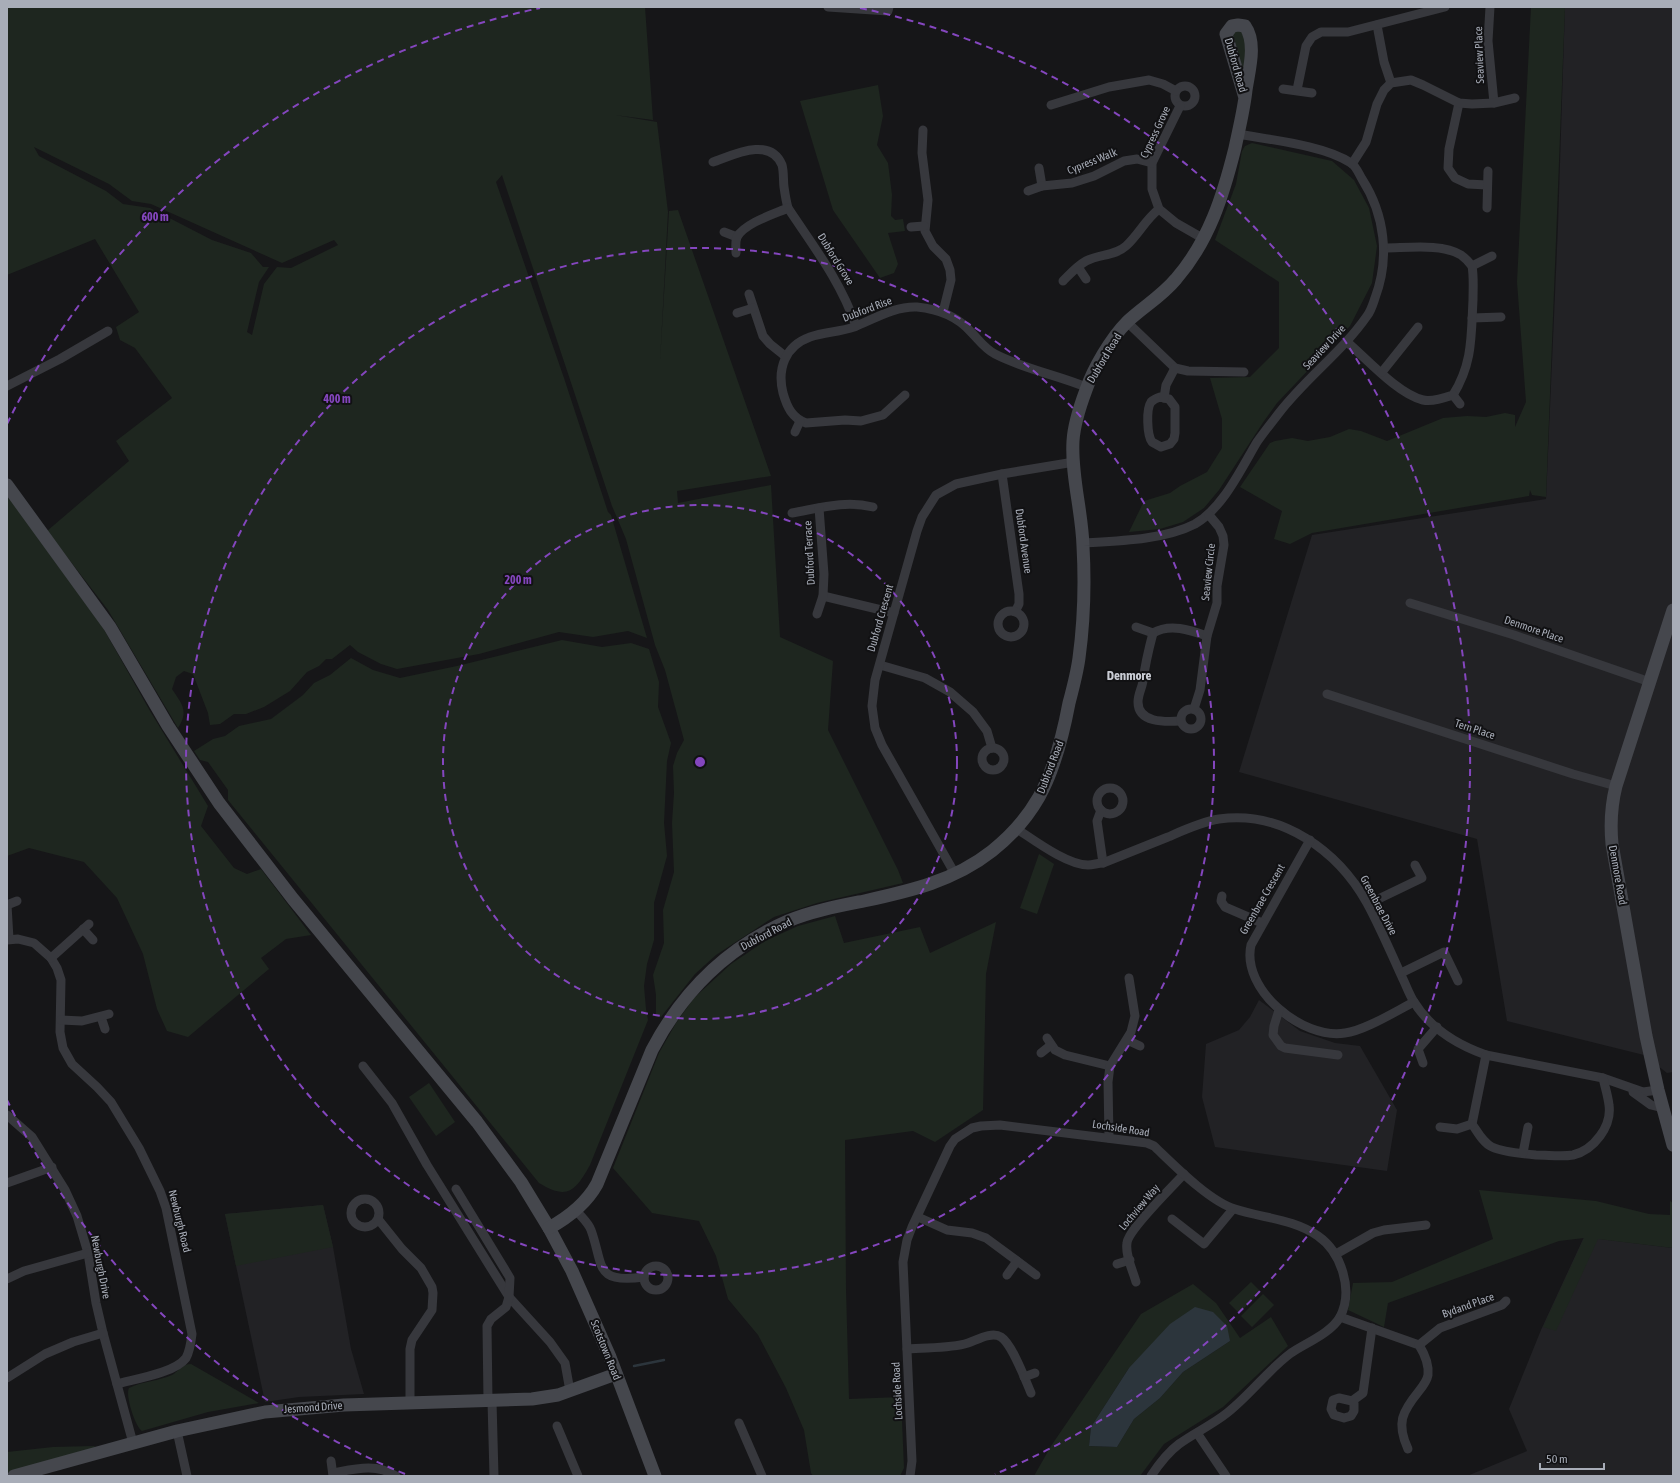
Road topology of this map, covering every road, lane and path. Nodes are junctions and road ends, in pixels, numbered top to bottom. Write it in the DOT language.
graph roads {
  1 [pos="828,7"];
  2 [pos="889,7"];
  3 [pos="1445,7"];
  4 [pos="1490,7"];
  5 [pos="1377,25"];
  6 [pos="1390,83"];
  7 [pos="1283,88"];
  8 [pos="1297,90"];
  9 [pos="1176,91"];
  10 [pos="1312,93"];
  11 [pos="1245,98"];
  12 [pos="1515,98"];
  13 [pos="1459,102"];
  14 [pos="1494,103"];
  15 [pos="1051,106"];
  16 [pos="1180,106"];
  17 [pos="923,130"];
  18 [pos="1238,134"];
  19 [pos="713,162"];
  20 [pos="1152,163"];
  21 [pos="1352,164"];
  22 [pos="1039,168"];
  23 [pos="1488,171"];
  24 [pos="1487,185"];
  25 [pos="1042,186"];
  26 [pos="1028,192"];
  27 [pos="788,208"];
  28 [pos="1487,208"];
  29 [pos="1159,209"];
  30 [pos="924,226"];
  31 [pos="910,227"];
  32 [pos="724,232"];
  33 [pos="737,237"];
  34 [pos="1204,239"];
  35 [pos="1384,248"];
  36 [pos="736,253"];
  37 [pos="1492,256"];
  38 [pos="1472,266"];
  39 [pos="1078,267"];
  40 [pos="1086,279"];
  41 [pos="1063,281"];
  42 [pos="749,294"];
  43 [pos="753,308"];
  44 [pos="944,312"];
  45 [pos="737,313"];
  46 [pos="1501,317"];
  47 [pos="1472,318"];
  48 [pos="1127,322"];
  49 [pos="856,326"];
  50 [pos="1418,327"];
  51 [pos="108,331"];
  52 [pos="1347,342"];
  53 [pos="785,356"];
  54 [pos="1175,368"];
  55 [pos="1244,372"];
  56 [pos="1382,372"];
  57 [pos="7,386"];
  58 [pos="1086,387"];
  59 [pos="905,395"];
  60 [pos="1453,395"];
  61 [pos="1164,398"];
  62 [pos="1460,404"];
  63 [pos="800,421"];
  64 [pos="794,432"];
  65 [pos="1074,462"];
  66 [pos="1002,474"];
  67 [pos="7,485"];
  68 [pos="873,507"];
  69 [pos="819,508"];
  70 [pos="792,512"];
  71 [pos="1209,515"];
  72 [pos="1084,543"];
  73 [pos="823,596"];
  74 [pos="1410,603"];
  75 [pos="1673,610"];
  76 [pos="1015,612"];
  77 [pos="894,613"];
  78 [pos="817,614"];
  79 [pos="1136,628"];
  80 [pos="1153,633"];
  81 [pos="1207,636"];
  82 [pos="880,665"];
  83 [pos="1650,682"];
  84 [pos="1327,694"];
  85 [pos="1194,709"];
  86 [pos="1180,721"];
  87 [pos="992,748"];
  88 [pos="1616,786"];
  89 [pos="1101,810"];
  90 [pos="1017,829"];
  91 [pos="1310,840"];
  92 [pos="1103,863"];
  93 [pos="1415,865"];
  94 [pos="955,874"];
  95 [pos="1222,896"];
  96 [pos="17,901"];
  97 [pos="1368,904"];
  98 [pos="7,905"];
  99 [pos="1262,923"];
  100 [pos="8,939"];
  101 [pos="93,940"];
  102 [pos="51,958"];
  103 [pos="1401,973"];
  104 [pos="1129,978"];
  105 [pos="1458,981"];
  106 [pos="1414,1002"];
  107 [pos="1279,1010"];
  108 [pos="60,1020"];
  109 [pos="1437,1027"];
  110 [pos="105,1029"];
  111 [pos="1127,1040"];
  112 [pos="1140,1046"];
  113 [pos="1041,1053"];
  114 [pos="1486,1054"];
  115 [pos="1338,1055"];
  116 [pos="1423,1063"];
  117 [pos="363,1066"];
  118 [pos="1110,1066"];
  119 [pos="1603,1078"];
  120 [pos="1626,1087"];
  121 [pos="1658,1090"];
  122 [pos="1663,1108"];
  123 [pos="7,1115"];
  124 [pos="1472,1124"];
  125 [pos="1440,1127"];
  126 [pos="1528,1127"];
  127 [pos="1109,1138"];
  128 [pos="1673,1145"];
  129 [pos="1523,1154"];
  130 [pos="52,1167"];
  131 [pos="1184,1174"];
  132 [pos="7,1183"];
  133 [pos="456,1189"];
  134 [pos="1233,1209"];
  135 [pos="576,1210"];
  136 [pos="918,1217"];
  137 [pos="378,1219"];
  138 [pos="1172,1219"];
  139 [pos="1426,1225"];
  140 [pos="550,1228"];
  141 [pos="88,1253"];
  142 [pos="1336,1254"];
  143 [pos="1130,1260"];
  144 [pos="1017,1261"];
  145 [pos="1117,1264"];
  146 [pos="1007,1275"];
  147 [pos="1036,1275"];
  148 [pos="644,1277"];
  149 [pos="7,1279"];
  150 [pos="1136,1282"];
  151 [pos="509,1297"];
  152 [pos="1506,1301"];
  153 [pos="1340,1317"];
  154 [pos="1372,1328"];
  155 [pos="103,1333"];
  156 [pos="1419,1345"];
  157 [pos="907,1349"];
  158 [pos="1035,1373"];
  159 [pos="616,1374"];
  160 [pos="1024,1377"];
  161 [pos="7,1378"];
  162 [pos="117,1384"];
  163 [pos="570,1391"];
  164 [pos="1031,1393"];
  165 [pos="490,1401"];
  166 [pos="1352,1401"];
  167 [pos="410,1403"];
  168 [pos="739,1423"];
  169 [pos="557,1426"];
  170 [pos="177,1431"];
  171 [pos="1197,1433"];
  172 [pos="133,1443"];
  173 [pos="1408,1449"];
  174 [pos="331,1461"];
  175 [pos="333,1474"];
  176 [pos="14,1476"];
  177 [pos="187,1476"];
  178 [pos="396,1476"];
  179 [pos="494,1476"];
  180 [pos="578,1476"];
  181 [pos="655,1476"];
  182 [pos="762,1476"];
  183 [pos="910,1476"];
  184 [pos="1151,1476"];
  185 [pos="1226,1476"];
  1 -- 2 [label="street"];
  3 -- 5 [label="street"];
  4 -- 14 [label="street, Seaview Place"];
  5 -- 6 [label="street"];
  5 -- 8 [label="street"];
  6 -- 13 [label="street"];
  6 -- 21 [label="street"];
  7 -- 8 [label="street"];
  8 -- 10 [label="street"];
  9 -- 15 [label="street, Cypress Grove"];
  9 -- 16 [label="street, Cypress Grove"];
  9 -- 16 [label="street, Cypress Grove"];
  11 -- 11 [label="street, Dubford Road"];
  11 -- 18 [label="street, Dubford Road"];
  12 -- 14 [label="street"];
  13 -- 14 [label="street"];
  13 -- 24 [label="street"];
  16 -- 20 [label="street, Cypress Grove"];
  17 -- 30 [label="street"];
  18 -- 21 [label="street, Seaview Drive"];
  18 -- 34 [label="street, Dubford Road"];
  19 -- 27 [label="street, Dubford Grove"];
  20 -- 25 [label="street, Cypress Walk"];
  20 -- 29 [label="street, Cypress Grove"];
  21 -- 35 [label="street, Seaview Drive"];
  22 -- 25 [label="street"];
  23 -- 24 [label="street"];
  24 -- 28 [label="street"];
  25 -- 26 [label="street, Cypress Walk"];
  27 -- 33 [label="street"];
  27 -- 49 [label="street, Dubford Grove"];
  29 -- 34 [label="street"];
  29 -- 39 [label="street"];
  30 -- 31 [label="street"];
  30 -- 44 [label="street"];
  32 -- 33 [label="street"];
  33 -- 36 [label="street"];
  34 -- 48 [label="street, Dubford Road"];
  35 -- 38 [label="street"];
  35 -- 52 [label="street, Seaview Drive"];
  37 -- 38 [label="street"];
  38 -- 47 [label="street"];
  39 -- 40 [label="street"];
  39 -- 41 [label="street"];
  42 -- 43 [label="street"];
  43 -- 45 [label="street"];
  43 -- 53 [label="street"];
  44 -- 49 [label="street, Dubford Rise"];
  44 -- 58 [label="street, Dubford Rise"];
  46 -- 47 [label="street"];
  47 -- 60 [label="street"];
  48 -- 54 [label="street"];
  48 -- 58 [label="street, Dubford Road"];
  49 -- 53 [label="street, Dubford Rise"];
  50 -- 56 [label="street"];
  51 -- 57 [label="street"];
  52 -- 56 [label="street"];
  52 -- 71 [label="street, Seaview Drive"];
  53 -- 63 [label="street"];
  54 -- 55 [label="street"];
  54 -- 61 [label="street"];
  56 -- 60 [label="street"];
  58 -- 65 [label="street, Dubford Road"];
  59 -- 63 [label="street"];
  60 -- 62 [label="street"];
  61 -- 61 [label="street"];
  63 -- 64 [label="street"];
  65 -- 66 [label="street, Dubford Crescent"];
  65 -- 72 [label="street, Dubford Road"];
  66 -- 76 [label="street, Dubford Avenue"];
  66 -- 77 [label="street, Dubford Crescent"];
  67 -- 140 [label="street, Scotstown Road"];
  68 -- 69 [label="street, Dubford Terrace"];
  69 -- 70 [label="street, Dubford Terrace"];
  69 -- 73 [label="street, Dubford Terrace"];
  71 -- 72 [label="street, Seaview Drive"];
  71 -- 81 [label="street, Seaview Circle"];
  72 -- 90 [label="street, Dubford Road"];
  73 -- 77 [label="street, Dubford Terrace"];
  73 -- 78 [label="street, Dubford Terrace"];
  74 -- 83 [label="street, Denmore Place"];
  75 -- 83 [label="street, Denmore Road"];
  77 -- 82 [label="street, Dubford Crescent"];
  79 -- 80 [label="street"];
  80 -- 81 [label="street"];
  80 -- 86 [label="street"];
  81 -- 85 [label="street, Seaview Circle"];
  82 -- 87 [label="street"];
  82 -- 94 [label="street, Dubford Crescent"];
  83 -- 88 [label="street, Denmore Road"];
  84 -- 88 [label="street, Tern Place"];
  85 -- 86 [label="street"];
  85 -- 86 [label="street"];
  88 -- 121 [label="street, Denmore Road"];
  89 -- 92 [label="street"];
  90 -- 92 [label="street, Greenbrae Drive"];
  90 -- 94 [label="street, Dubford Road"];
  91 -- 92 [label="street, Greenbrae Drive"];
  91 -- 97 [label="street, Greenbrae Drive"];
  91 -- 99 [label="street, Greenbrae Crescent"];
  93 -- 97 [label="street"];
  94 -- 135 [label="street, Dubford Road"];
  95 -- 99 [label="street"];
  96 -- 98 [label="street, Newburgh Road"];
  97 -- 103 [label="street, Greenbrae Drive"];
  98 -- 100 [label="street, Newburgh Road"];
  99 -- 107 [label="street, Greenbrae Crescent"];
  100 -- 102 [label="street, Newburgh Road"];
  101 -- 102 [label="street"];
  102 -- 108 [label="street, Newburgh Road"];
  103 -- 105 [label="street"];
  103 -- 106 [label="street, Greenbrae Drive"];
  104 -- 111 [label="street"];
  106 -- 107 [label="street, Greenbrae Crescent"];
  106 -- 109 [label="street, Greenbrae Drive"];
  107 -- 115 [label="street"];
  108 -- 110 [label="street"];
  108 -- 162 [label="street, Newburgh Road"];
  109 -- 114 [label="street, Greenbrae Drive"];
  109 -- 116 [label="street"];
  111 -- 112 [label="street"];
  111 -- 118 [label="street"];
  113 -- 118 [label="street"];
  114 -- 119 [label="street, Greenbrae Drive"];
  114 -- 124 [label="street"];
  117 -- 151 [label="street"];
  118 -- 127 [label="street"];
  119 -- 120 [label="street, Greenbrae Drive"];
  119 -- 129 [label="street"];
  120 -- 121 [label="street, Greenbrae Drive"];
  120 -- 122 [label="street, Greenbrae Drive"];
  121 -- 122 [label="street, Denmore Road"];
  122 -- 128 [label="street, Denmore Road"];
  123 -- 130 [label="street, Newburgh Drive"];
  124 -- 125 [label="street"];
  124 -- 129 [label="street"];
  126 -- 129 [label="street"];
  127 -- 131 [label="street, Lochside Road"];
  127 -- 136 [label="street, Lochside Road"];
  130 -- 132 [label="street"];
  130 -- 141 [label="street, Newburgh Drive"];
  131 -- 134 [label="street, Lochside Road"];
  131 -- 143 [label="street, Lochview Way"];
  133 -- 151 [label="street"];
  134 -- 138 [label="street"];
  134 -- 142 [label="street, Lochside Road"];
  135 -- 140 [label="street, Dubford Road"];
  135 -- 148 [label="street"];
  136 -- 144 [label="street"];
  136 -- 157 [label="street, Lochside Road"];
  137 -- 167 [label="street"];
  139 -- 142 [label="street"];
  140 -- 159 [label="street, Scotstown Road"];
  141 -- 149 [label="street"];
  141 -- 155 [label="street, Newburgh Drive"];
  142 -- 153 [label="street, Lochside Road"];
  143 -- 145 [label="street"];
  143 -- 150 [label="street, Lochview Way"];
  144 -- 146 [label="street"];
  144 -- 147 [label="street"];
  151 -- 163 [label="street"];
  151 -- 165 [label="street"];
  152 -- 156 [label="street, Bydand Place"];
  153 -- 154 [label="street"];
  153 -- 171 [label="street"];
  154 -- 156 [label="street"];
  154 -- 166 [label="street"];
  155 -- 161 [label="street"];
  155 -- 162 [label="street, Newburgh Drive"];
  156 -- 173 [label="street"];
  157 -- 160 [label="street"];
  157 -- 183 [label="street, Lochside Road"];
  158 -- 160 [label="street"];
  159 -- 163 [label="street, Jesmond Drive"];
  159 -- 181 [label="street, Scotstown Road"];
  160 -- 164 [label="street"];
  162 -- 172 [label="street, Newburgh Drive"];
  163 -- 165 [label="street, Jesmond Drive"];
  165 -- 167 [label="street, Jesmond Drive"];
  165 -- 179 [label="street"];
  167 -- 170 [label="street, Jesmond Drive"];
  168 -- 182 [label="street"];
  169 -- 180 [label="street"];
  170 -- 172 [label="street, Jesmond Drive"];
  170 -- 177 [label="street"];
  171 -- 184 [label="street"];
  171 -- 185 [label="street"];
  172 -- 176 [label="street, Jesmond Drive"];
  174 -- 175 [label="street"];
  175 -- 178 [label="street"];
}
